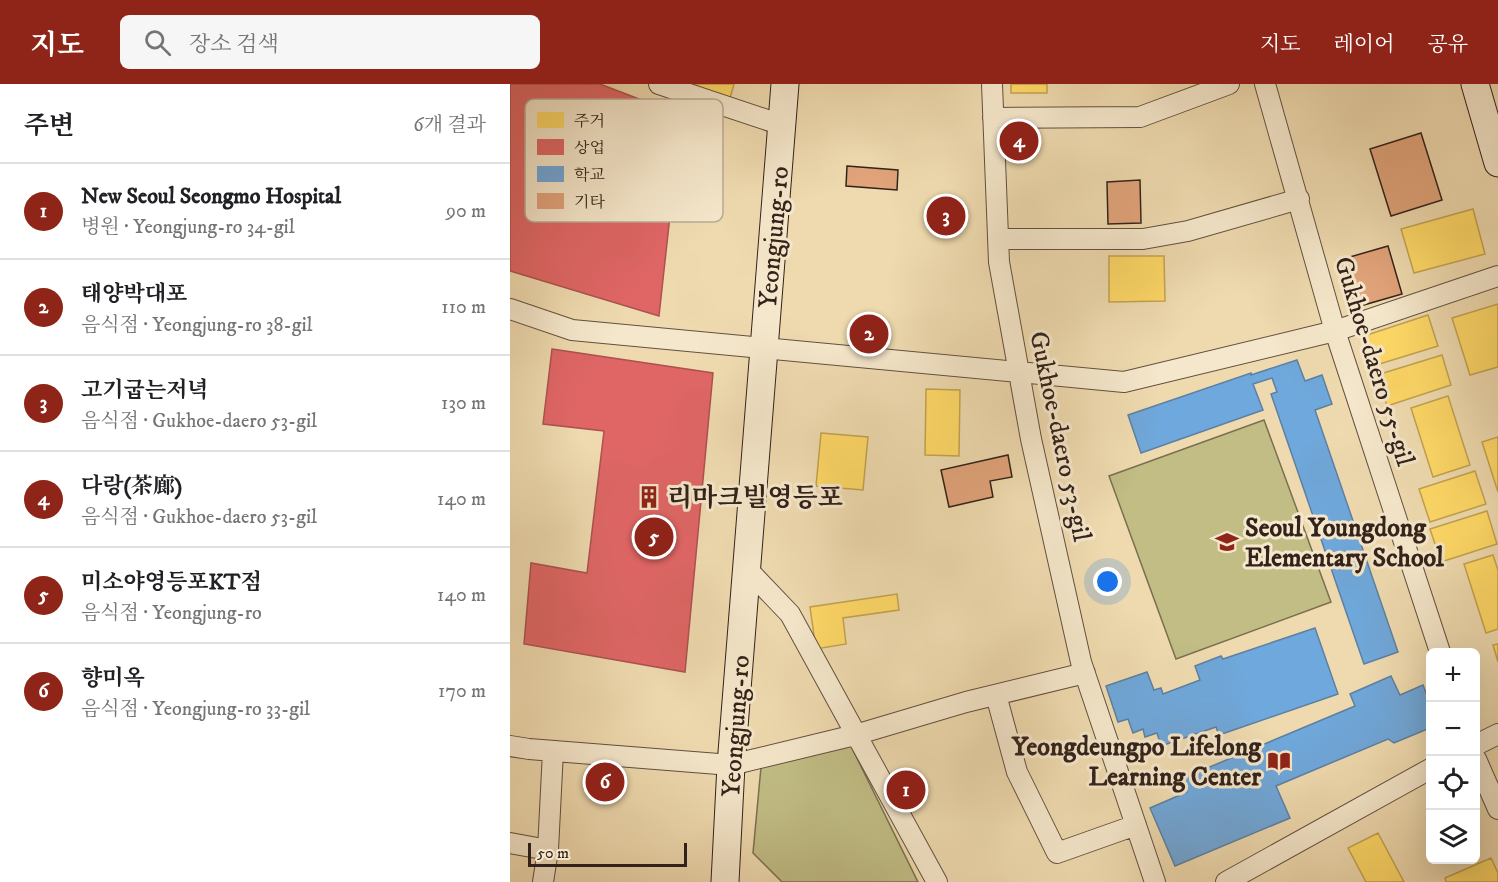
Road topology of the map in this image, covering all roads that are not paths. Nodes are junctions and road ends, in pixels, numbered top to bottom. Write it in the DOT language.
graph roads {
  1 [pos="660,84"];
  2 [pos="785,84"];
  3 [pos="992,84"];
  4 [pos="1229,84"];
  5 [pos="1265,84"];
  6 [pos="1475,84"];
  7 [pos="705,99"];
  8 [pos="723,105"];
  9 [pos="993,118"];
  10 [pos="782,125"];
  11 [pos="1498,163"];
  12 [pos="1299,199"];
  13 [pos="998,239"];
  14 [pos="1498,276"];
  15 [pos="510,309"];
  16 [pos="1335,331"];
  17 [pos="765,348"];
  18 [pos="1018,371"];
  19 [pos="747,569"];
  20 [pos="1439,648"];
  21 [pos="1085,673"];
  22 [pos="996,694"];
  23 [pos="1498,734"];
  24 [pos="855,735"];
  25 [pos="1480,742"];
  26 [pos="510,746"];
  27 [pos="553,751"];
  28 [pos="731,765"];
  29 [pos="1480,768"];
  30 [pos="1426,772"];
  31 [pos="1498,809"];
  32 [pos="1136,825"];
  33 [pos="510,843"];
  34 [pos="548,850"];
  35 [pos="543,882"];
  36 [pos="725,882"];
  37 [pos="937,882"];
  38 [pos="1155,882"];
  39 [pos="1226,882"];
  1 -- 7 [label="street"];
  2 -- 10 [label="main road, Yeongjung-ro"];
  3 -- 9 [label="street, Gukhoe-daero 53-gil"];
  4 -- 9 [label="street"];
  5 -- 12 [label="street, Gukhoe-daero 55-gil"];
  6 -- 11 [label="main road"];
  8 -- 10 [label="street"];
  9 -- 13 [label="street, Gukhoe-daero 53-gil"];
  10 -- 17 [label="main road, Yeongjung-ro"];
  12 -- 13 [label="street"];
  12 -- 16 [label="street, Gukhoe-daero 55-gil"];
  13 -- 18 [label="street, Gukhoe-daero 53-gil"];
  14 -- 16 [label="street"];
  15 -- 17 [label="street"];
  16 -- 18 [label="street"];
  16 -- 20 [label="street, Gukhoe-daero 55-gil"];
  17 -- 18 [label="street"];
  17 -- 19 [label="main road, Yeongjung-ro"];
  18 -- 21 [label="street, Gukhoe-daero 53-gil"];
  19 -- 24 [label="street"];
  19 -- 28 [label="main road, Yeongjung-ro"];
  21 -- 22 [label="street"];
  21 -- 32 [label="street, Gukhoe-daero 53-gil"];
  22 -- 24 [label="street"];
  22 -- 32 [label="street"];
  23 -- 25 [label="street"];
  24 -- 28 [label="street"];
  24 -- 37 [label="street"];
  26 -- 27 [label="street"];
  27 -- 28 [label="street"];
  27 -- 34 [label="street"];
  28 -- 36 [label="main road, Yeongjung-ro"];
  29 -- 31 [label="street"];
  30 -- 39 [label="street"];
  32 -- 38 [label="street, Gukhoe-daero 53-gil"];
  33 -- 34 [label="street"];
  34 -- 35 [label="street"];
}
